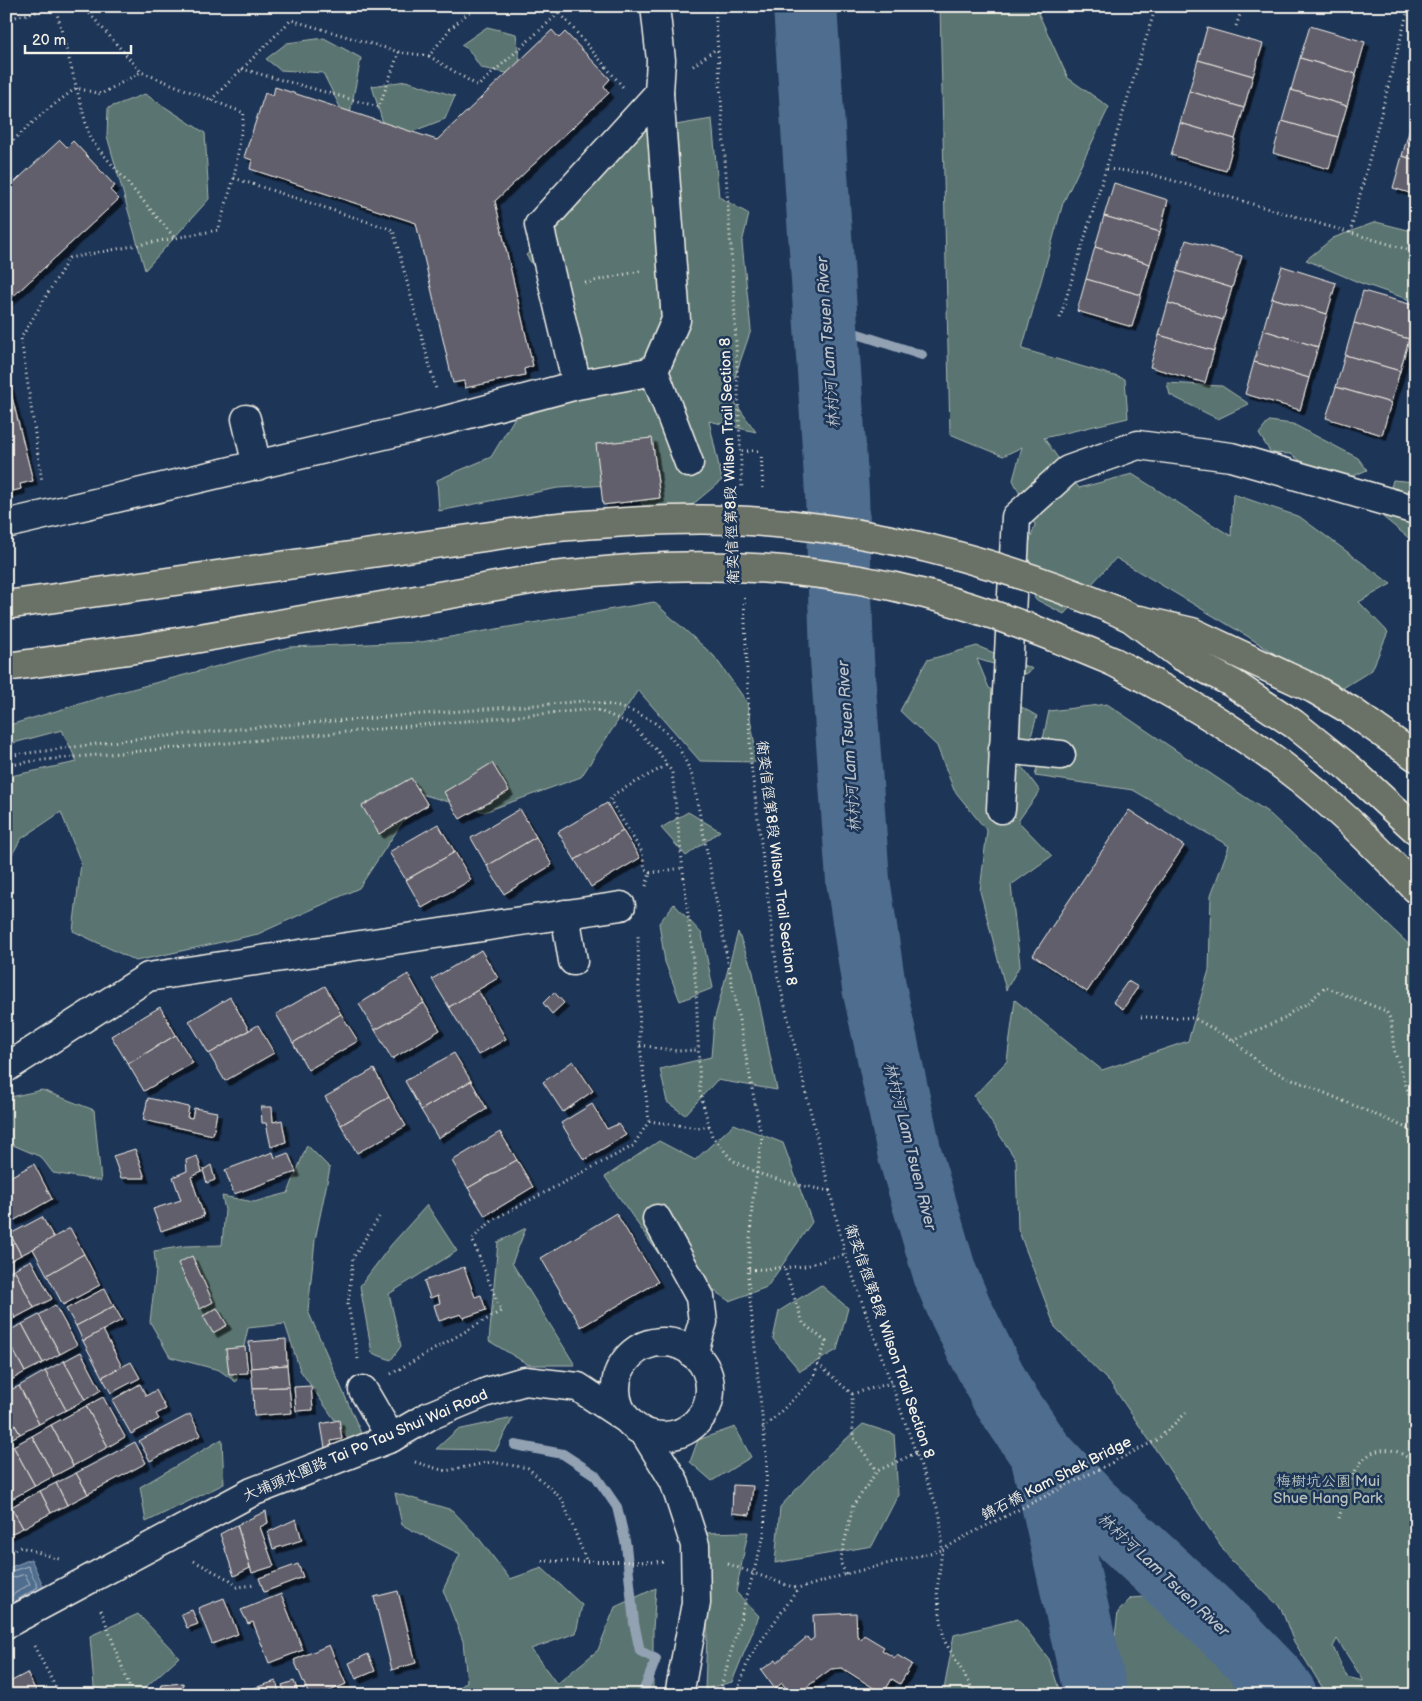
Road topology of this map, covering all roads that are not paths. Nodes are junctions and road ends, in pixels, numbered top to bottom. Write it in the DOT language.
graph roads {
  1 [pos="655,6"];
  2 [pos="651,101"];
  3 [pos="654,371"];
  4 [pos="577,385"];
  5 [pos="246,419"];
  6 [pos="689,462"];
  7 [pos="257,466"];
  8 [pos="1416,510"];
  9 [pos="6,524"];
  10 [pos="6,605"];
  11 [pos="1122,613"];
  12 [pos="6,667"];
  13 [pos="1003,749"];
  14 [pos="1061,755"];
  15 [pos="1416,756"];
  16 [pos="1001,809"];
  17 [pos="1416,830"];
  18 [pos="1416,889"];
  19 [pos="621,906"];
  20 [pos="565,914"];
  21 [pos="573,962"];
  22 [pos="6,1068"];
  23 [pos="656,1220"];
  24 [pos="694,1354"];
  25 [pos="364,1390"];
  26 [pos="634,1425"];
  27 [pos="391,1438"];
  28 [pos="12,1621"];
  29 [pos="679,1695"];
  1 -- 2 [label="street"];
  2 -- 3 [label="street"];
  2 -- 4 [label="street"];
  3 -- 4 [label="street"];
  3 -- 6 [label="street"];
  4 -- 7 [label="street"];
  5 -- 7 [label="street"];
  7 -- 9 [label="street"];
  8 -- 13 [label="street"];
  10 -- 11 [label="highway, bridge"];
  11 -- 15 [label="highway"];
  11 -- 17 [label="highway"];
  12 -- 18 [label="highway, bridge"];
  13 -- 14 [label="street"];
  13 -- 16 [label="street"];
  19 -- 20 [label="street"];
  20 -- 21 [label="street"];
  20 -- 22 [label="street"];
  23 -- 24 [label="street"];
  24 -- 26 [label="street, 大埔頭水圍路 Tai Po Tau Shui Wai Road"];
  24 -- 26 [label="street, 大埔頭水圍路 Tai Po Tau Shui Wai Road"];
  25 -- 27 [label="street"];
  26 -- 27 [label="street, 大埔頭水圍路 Tai Po Tau Shui Wai Road"];
  26 -- 29 [label="street, 大埔頭水圍路 Tai Po Tau Shui Wai Road"];
  27 -- 28 [label="street, 大埔頭水圍路 Tai Po Tau Shui Wai Road"];
}
